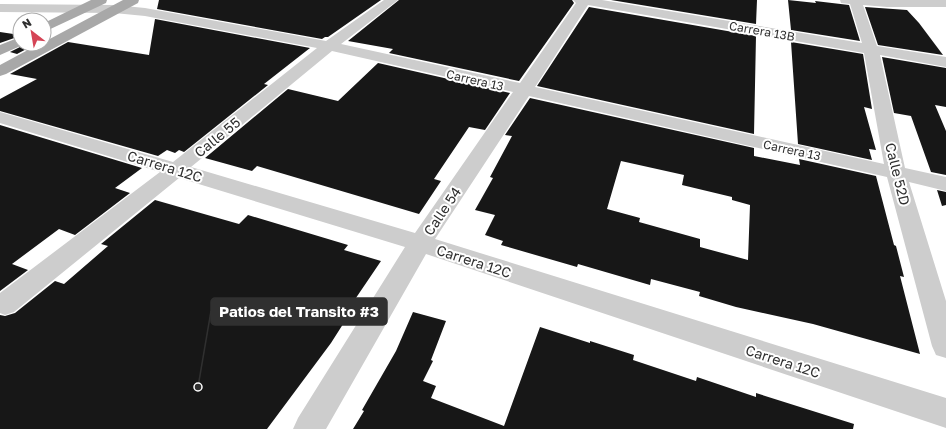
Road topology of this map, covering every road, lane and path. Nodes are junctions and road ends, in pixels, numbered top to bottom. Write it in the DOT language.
graph roads {
  1 [pos="27,0"];
  2 [pos="101,0"];
  3 [pos="133,0"];
  4 [pos="392,0"];
  5 [pos="583,0"];
  6 [pos="850,1"];
  7 [pos="946,3"];
  8 [pos="4,8"];
  9 [pos="82,9"];
  10 [pos="114,10"];
  11 [pos="52,24"];
  12 [pos="12,45"];
  13 [pos="329,46"];
  14 [pos="871,49"];
  15 [pos="0,51"];
  16 [pos="946,62"];
  17 [pos="0,71"];
  18 [pos="523,91"];
  19 [pos="0,117"];
  20 [pos="177,169"];
  21 [pos="896,173"];
  22 [pos="946,184"];
  23 [pos="420,244"];
  24 [pos="5,304"];
  25 [pos="946,346"];
  26 [pos="946,413"];
  27 [pos="309,429"];
  1 -- 8 [label="street"];
  2 -- 9 [label="main road"];
  3 -- 10 [label="main road"];
  4 -- 13 [label="street, Calle 55"];
  5 -- 14 [label="street, Carrera 13B"];
  5 -- 18 [label="street, Calle 54"];
  6 -- 7 [label="street"];
  6 -- 14 [label="street, Calle 52D"];
  8 -- 9 [label="street, Carrera 13"];
  9 -- 10 [label="street, Carrera 13"];
  9 -- 11 [label="main road"];
  10 -- 13 [label="street, Carrera 13"];
  10 -- 17 [label="main road"];
  12 -- 15 [label="main road"];
  13 -- 18 [label="street, Carrera 13"];
  13 -- 20 [label="street, Calle 55"];
  14 -- 16 [label="street, Carrera 13B"];
  14 -- 21 [label="street, Calle 52D"];
  18 -- 21 [label="street, Carrera 13"];
  18 -- 23 [label="street, Calle 54"];
  19 -- 20 [label="street, Carrera 12C"];
  20 -- 23 [label="street, Carrera 12C"];
  20 -- 24 [label="street, Calle 55"];
  21 -- 22 [label="street, Carrera 13"];
  21 -- 25 [label="street, Calle 52D"];
  23 -- 26 [label="street, Carrera 12C"];
  23 -- 27 [label="street, Calle 54"];
}
